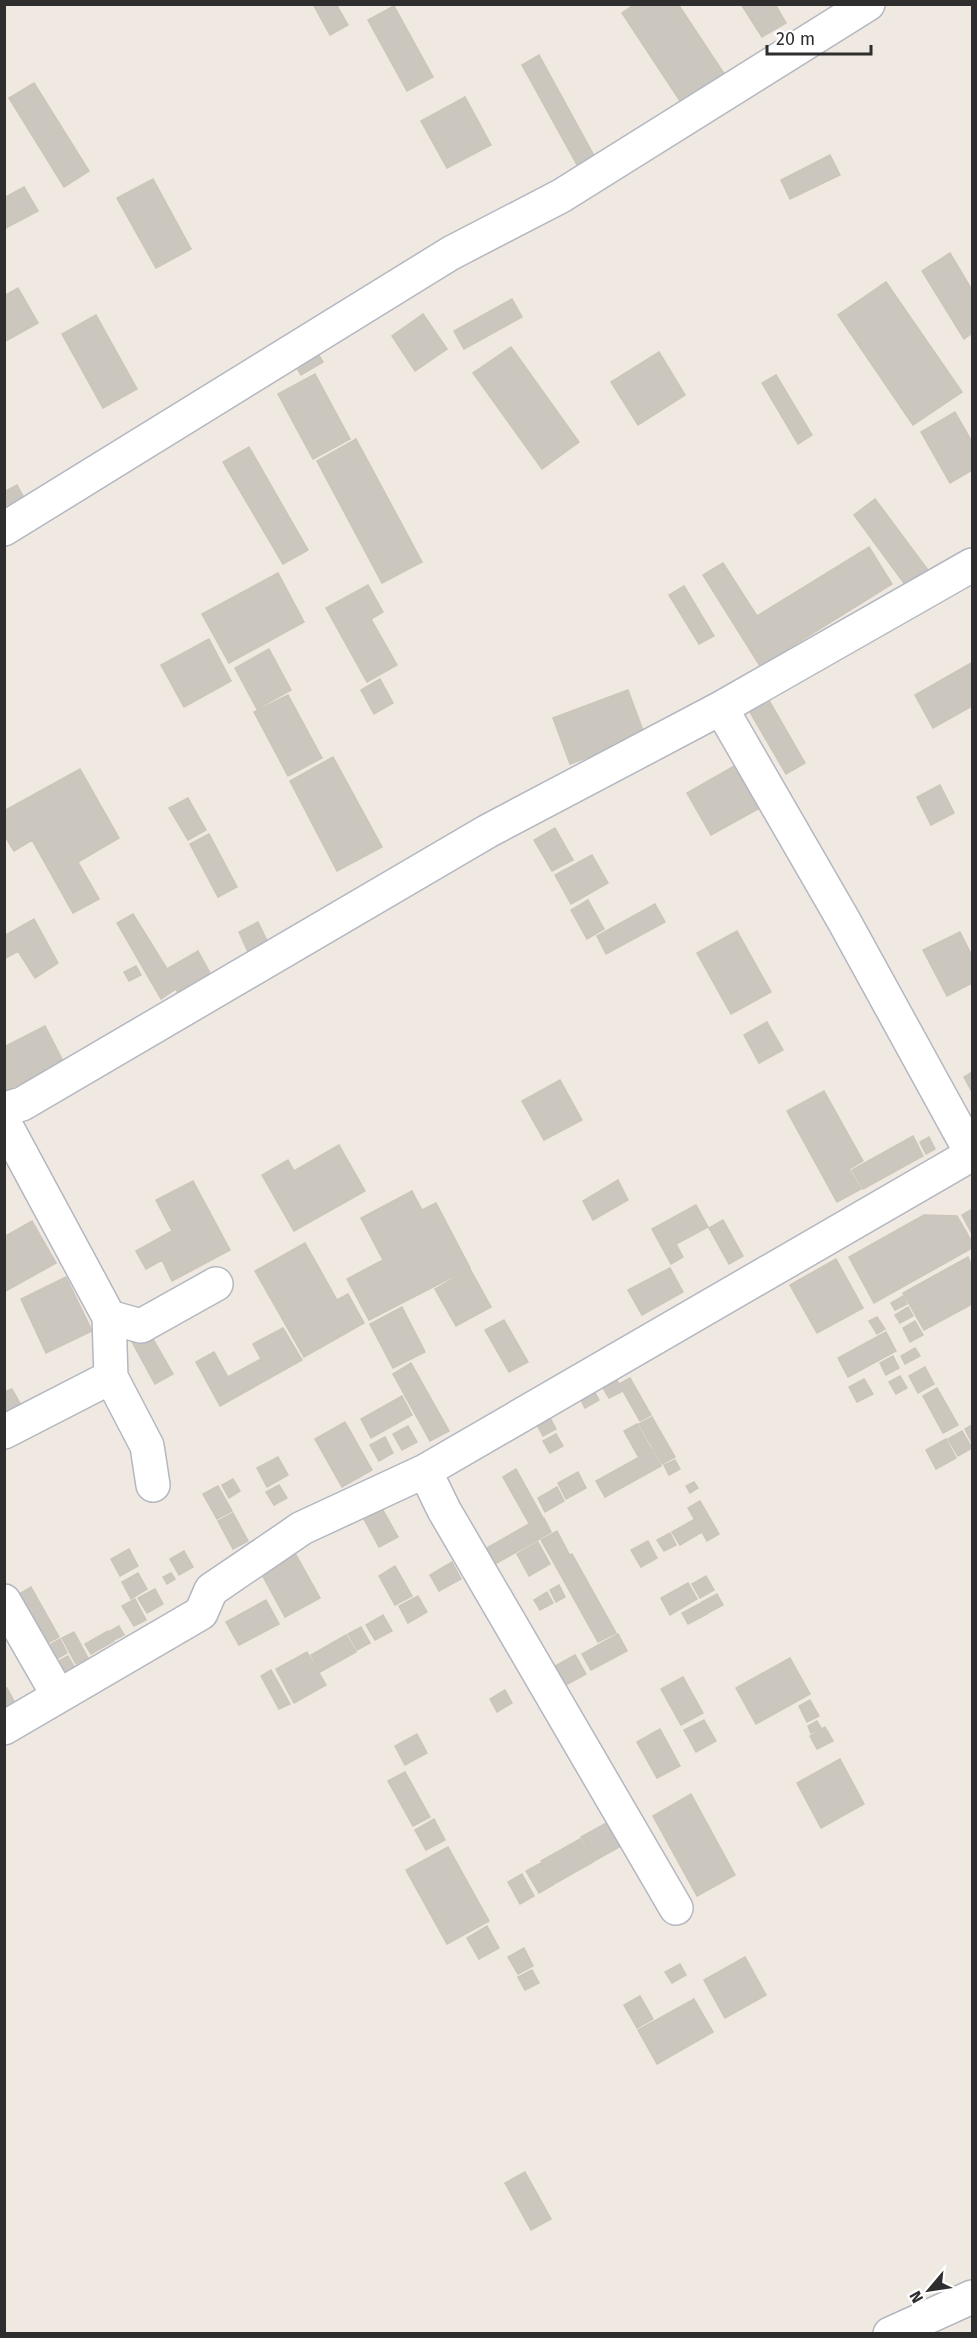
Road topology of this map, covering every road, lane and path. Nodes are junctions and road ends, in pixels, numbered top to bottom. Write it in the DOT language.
graph roads {
  1 [pos="868,4"];
  2 [pos="4,529"];
  3 [pos="972,565"];
  4 [pos="721,708"];
  5 [pos="4,1109"];
  6 [pos="4,1122"];
  7 [pos="972,1154"];
  8 [pos="216,1284"];
  9 [pos="109,1317"];
  10 [pos="111,1377"];
  11 [pos="4,1432"];
  12 [pos="425,1471"];
  13 [pos="153,1485"];
  14 [pos="4,1601"];
  15 [pos="58,1695"];
  16 [pos="4,1728"];
  17 [pos="676,1908"];
  18 [pos="972,2297"];
  19 [pos="890,2334"];
  1 -- 2 [label="street"];
  3 -- 4 [label="street"];
  4 -- 5 [label="street"];
  4 -- 7 [label="street"];
  6 -- 9 [label="street"];
  7 -- 12 [label="street"];
  8 -- 9 [label="street"];
  9 -- 10 [label="street"];
  10 -- 11 [label="street"];
  10 -- 13 [label="street"];
  12 -- 15 [label="street"];
  12 -- 17 [label="street"];
  14 -- 15 [label="street"];
  15 -- 16 [label="street"];
  18 -- 19 [label="street"];
}
